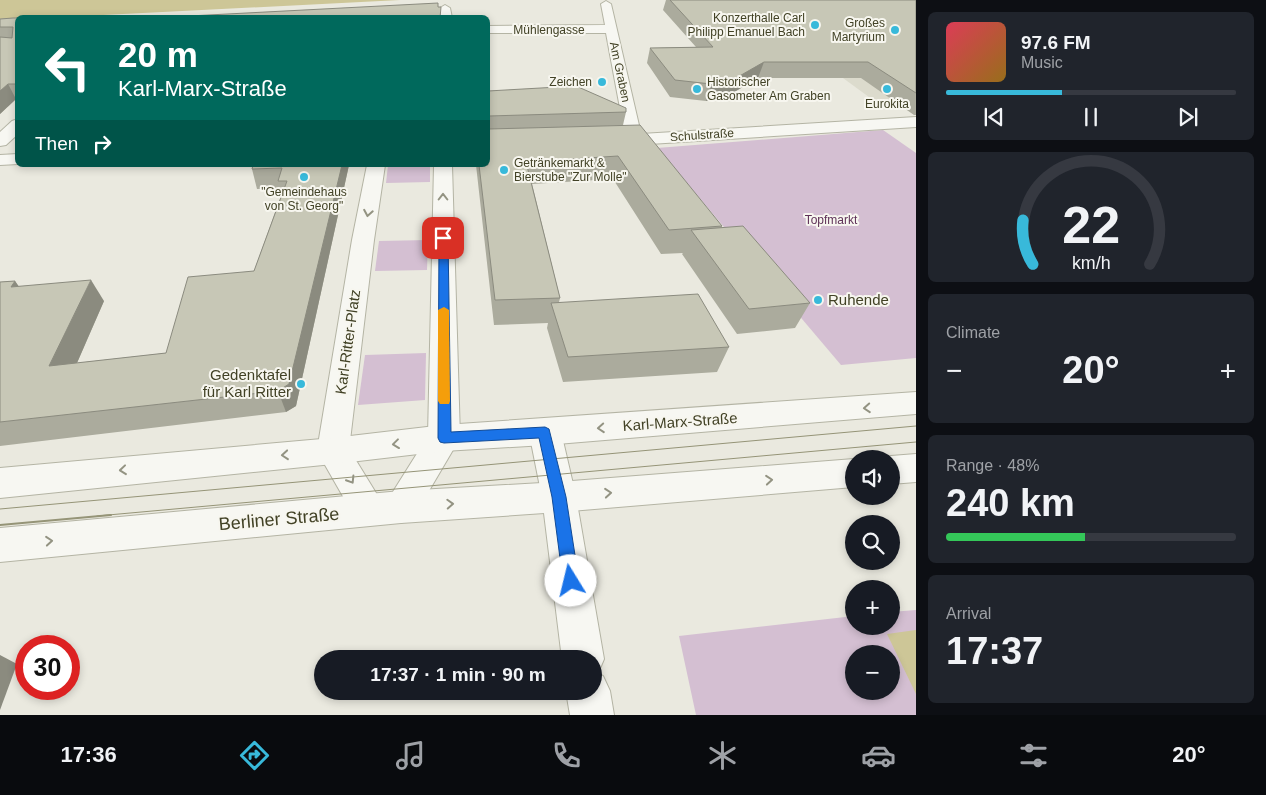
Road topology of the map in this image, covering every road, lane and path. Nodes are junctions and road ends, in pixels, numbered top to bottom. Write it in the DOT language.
graph roads {
  1 [pos="606,4"];
  2 [pos="611,29"];
  3 [pos="490,30"];
  4 [pos="916,122"];
  5 [pos="15,127"];
  6 [pos="634,140"];
  7 [pos="594,141"];
  8 [pos="0,142"];
  9 [pos="15,159"];
  10 [pos="0,160"];
  11 [pos="376,167"];
  12 [pos="443,167"];
  13 [pos="916,404"];
  14 [pos="545,432"];
  15 [pos="444,438"];
  16 [pos="333,451"];
  17 [pos="916,468"];
  18 [pos="900,469"];
  19 [pos="845,474"];
  20 [pos="0,483"];
  21 [pos="559,497"];
  22 [pos="385,508"];
  23 [pos="0,546"];
  24 [pos="582,650"];
  25 [pos="590,700"];
  26 [pos="592,715"];
  1 -- 2 [label="street, Am Graben"];
  2 -- 3 [label="street, Mühlengasse"];
  2 -- 6 [label="street, Am Graben"];
  4 -- 6 [label="street, Schulstraße"];
  5 -- 8 [label="street"];
  6 -- 7 [label="street, Schulstraße"];
  9 -- 10 [label="street"];
  11 -- 16 [label="street, Karl-Ritter-Platz, one-way"];
  15 -- 12 [label="street, one-way"];
  13 -- 14 [label="street, Karl-Marx-Straße, one-way"];
  14 -- 15 [label="street, Karl-Marx-Straße"];
  14 -- 21 [label="street"];
  15 -- 16 [label="street, one-way"];
  15 -- 22 [label="street"];
  16 -- 20 [label="street, one-way"];
  16 -- 22 [label="street, one-way"];
  17 -- 18 [label="street"];
  21 -- 19 [label="street, one-way"];
  22 -- 21 [label="street, Berliner Straße, one-way"];
  21 -- 24 [label="street"];
  23 -- 22 [label="street, Berliner Straße, one-way"];
  25 -- 26 [label="street"];
}
